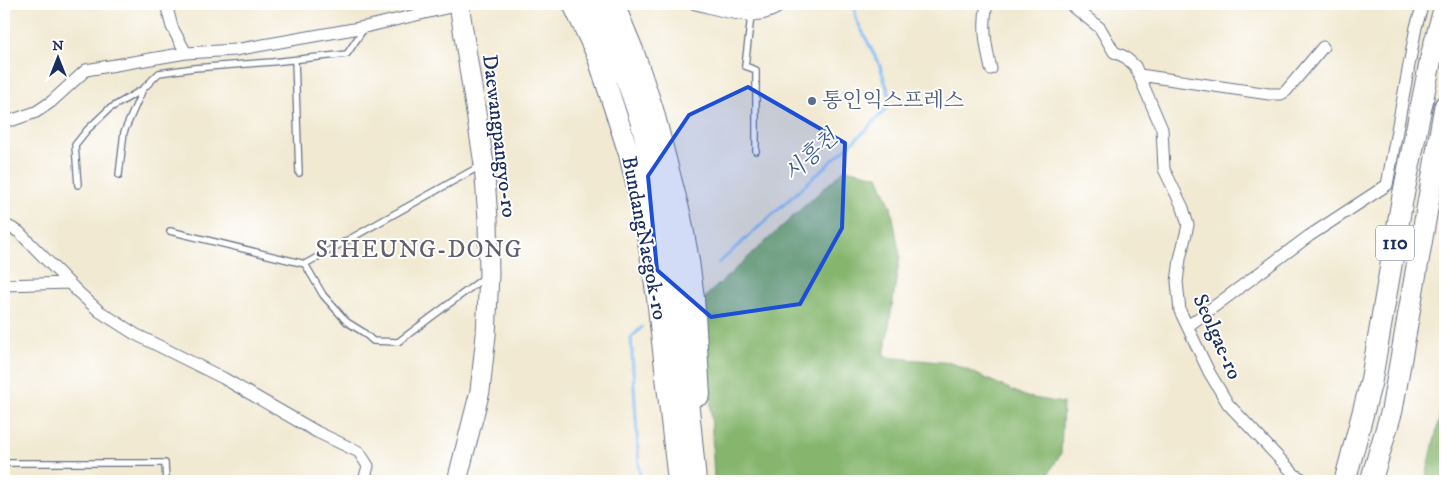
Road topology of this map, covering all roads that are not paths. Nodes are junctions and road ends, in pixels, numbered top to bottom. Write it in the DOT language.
graph roads {
  1 [pos="166,4"];
  2 [pos="459,4"];
  3 [pos="572,4"];
  4 [pos="594,4"];
  5 [pos="614,4"];
  6 [pos="695,4"];
  7 [pos="782,4"];
  8 [pos="987,4"];
  9 [pos="1070,4"];
  10 [pos="1423,4"];
  11 [pos="1445,6"];
  12 [pos="751,16"];
  13 [pos="365,27"];
  14 [pos="1323,47"];
  15 [pos="186,53"];
  16 [pos="295,60"];
  17 [pos="991,69"];
  18 [pos="1140,75"];
  19 [pos="143,89"];
  20 [pos="1445,106"];
  21 [pos="4,119"];
  22 [pos="756,151"];
  23 [pos="484,164"];
  24 [pos="299,173"];
  25 [pos="119,175"];
  26 [pos="78,185"];
  27 [pos="4,224"];
  28 [pos="170,231"];
  29 [pos="305,264"];
  30 [pos="489,274"];
  31 [pos="69,283"];
  32 [pos="4,285"];
  33 [pos="1188,326"];
  34 [pos="694,459"];
  35 [pos="4,463"];
  36 [pos="166,481"];
  37 [pos="364,481"];
  38 [pos="457,481"];
  39 [pos="678,481"];
  40 [pos="696,481"];
  41 [pos="1306,481"];
  42 [pos="1345,481"];
  43 [pos="1371,481"];
  1 -- 15 [label="street"];
  2 -- 13 [label="street"];
  2 -- 23 [label="main road, Daewangpangyo-ro"];
  3 -- 39 [label="highway, BundangNaegok-ro"];
  4 -- 34 [label="highway, BundangNaegok-ro"];
  5 -- 34 [label="highway"];
  6 -- 12 [label="street"];
  7 -- 12 [label="street"];
  8 -- 17 [label="street"];
  9 -- 18 [label="street, Seolgae-ro"];
  10 -- 33 [label="street"];
  11 -- 42 [label="highway, 110"];
  12 -- 22 [label="lane"];
  13 -- 15 [label="street"];
  13 -- 16 [label="lane"];
  14 -- 18 [label="street"];
  15 -- 21 [label="street"];
  16 -- 19 [label="lane"];
  16 -- 24 [label="lane"];
  18 -- 33 [label="street, Seolgae-ro"];
  19 -- 25 [label="lane"];
  19 -- 26 [label="lane"];
  20 -- 43 [label="highway, 110"];
  23 -- 29 [label="lane"];
  23 -- 30 [label="main road, Daewangpangyo-ro"];
  27 -- 31 [label="street"];
  28 -- 29 [label="lane"];
  29 -- 30 [label="lane"];
  30 -- 38 [label="main road, Daewangpangyo-ro"];
  31 -- 32 [label="street"];
  31 -- 37 [label="street"];
  33 -- 41 [label="street, Seolgae-ro"];
  34 -- 40 [label="highway, BundangNaegok-ro"];
  35 -- 36 [label="lane"];
}
